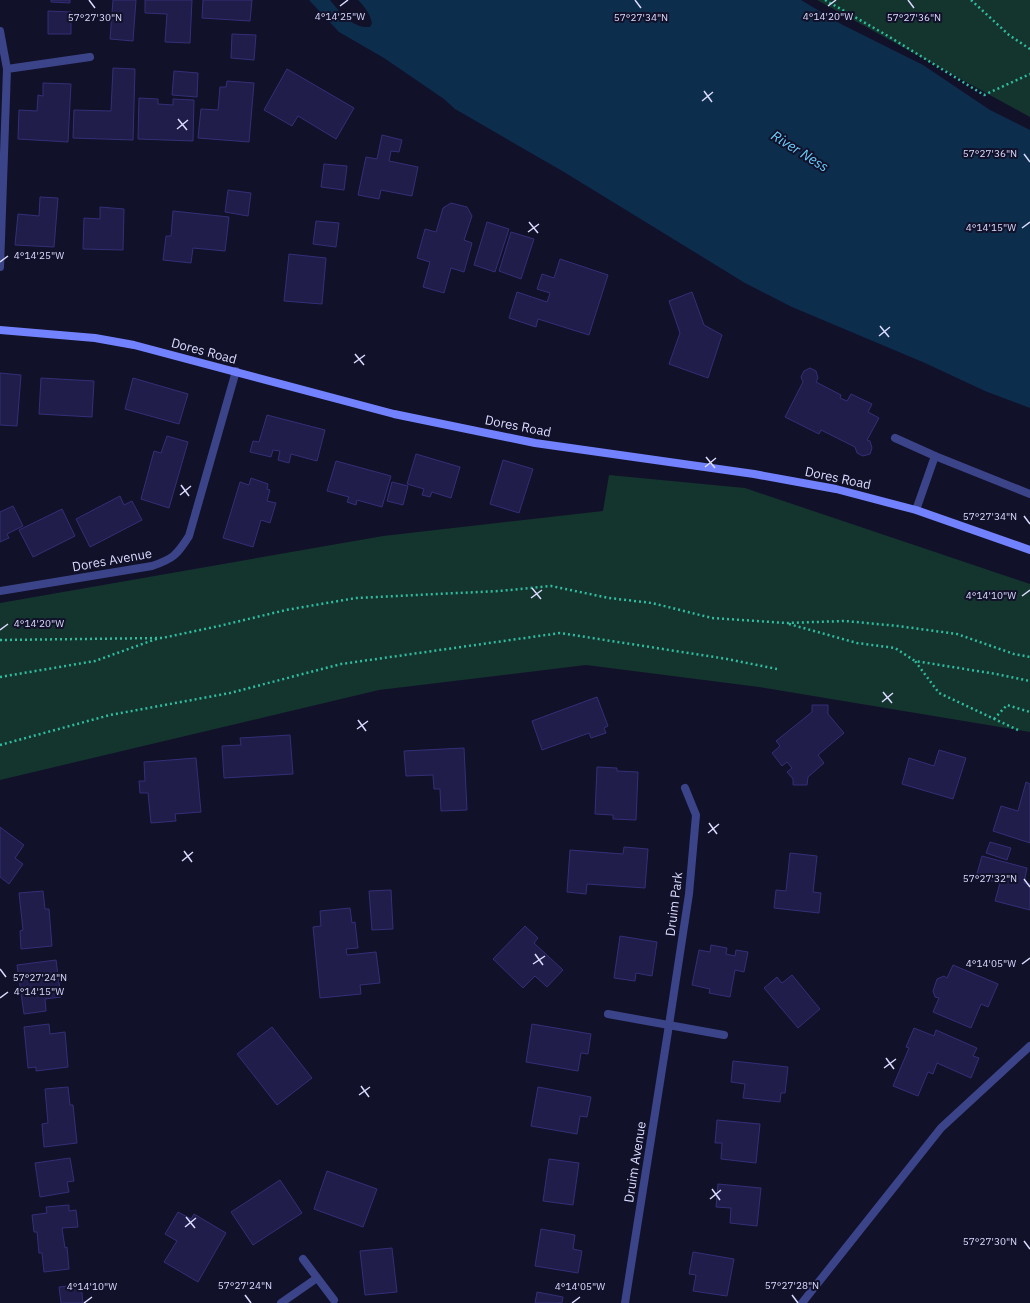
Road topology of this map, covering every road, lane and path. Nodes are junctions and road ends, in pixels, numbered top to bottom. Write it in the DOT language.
graph roads {
  1 [pos="825,0"];
  2 [pos="971,0"];
  3 [pos="0,31"];
  4 [pos="1030,49"];
  5 [pos="90,57"];
  6 [pos="7,69"];
  7 [pos="1030,74"];
  8 [pos="0,267"];
  9 [pos="0,330"];
  10 [pos="236,371"];
  11 [pos="895,438"];
  12 [pos="935,456"];
  13 [pos="1030,494"];
  14 [pos="916,510"];
  15 [pos="1030,550"];
  16 [pos="0,591"];
  17 [pos="786,623"];
  18 [pos="162,638"];
  19 [pos="0,640"];
  20 [pos="1030,657"];
  21 [pos="915,661"];
  22 [pos="777,669"];
  23 [pos="0,677"];
  24 [pos="1030,681"];
  25 [pos="1030,712"];
  26 [pos="994,719"];
  27 [pos="1018,730"];
  28 [pos="0,745"];
  29 [pos="685,788"];
  30 [pos="608,1014"];
  31 [pos="669,1025"];
  32 [pos="724,1034"];
  33 [pos="1030,1046"];
  34 [pos="303,1258"];
  35 [pos="317,1278"];
  36 [pos="334,1300"];
  37 [pos="281,1303"];
  38 [pos="625,1303"];
  39 [pos="802,1303"];
  1 -- 7 [label="path"];
  2 -- 4 [label="path"];
  3 -- 6 [label="street"];
  5 -- 6 [label="street"];
  6 -- 8 [label="street"];
  9 -- 10 [label="main road, Dores Road"];
  10 -- 14 [label="main road, Dores Road"];
  10 -- 16 [label="street, Dores Avenue"];
  11 -- 12 [label="street"];
  12 -- 13 [label="street"];
  12 -- 14 [label="street"];
  14 -- 15 [label="main road, Dores Road"];
  17 -- 18 [label="path"];
  17 -- 20 [label="path"];
  17 -- 21 [label="path"];
  18 -- 19 [label="path"];
  18 -- 23 [label="path"];
  21 -- 24 [label="path"];
  21 -- 26 [label="path"];
  22 -- 28 [label="path"];
  25 -- 26 [label="path"];
  26 -- 27 [label="path"];
  29 -- 31 [label="street, Druim Park"];
  30 -- 31 [label="street"];
  31 -- 32 [label="street"];
  31 -- 38 [label="street, Druim Avenue"];
  33 -- 39 [label="street"];
  34 -- 35 [label="street"];
  35 -- 36 [label="street"];
  35 -- 37 [label="street"];
}
